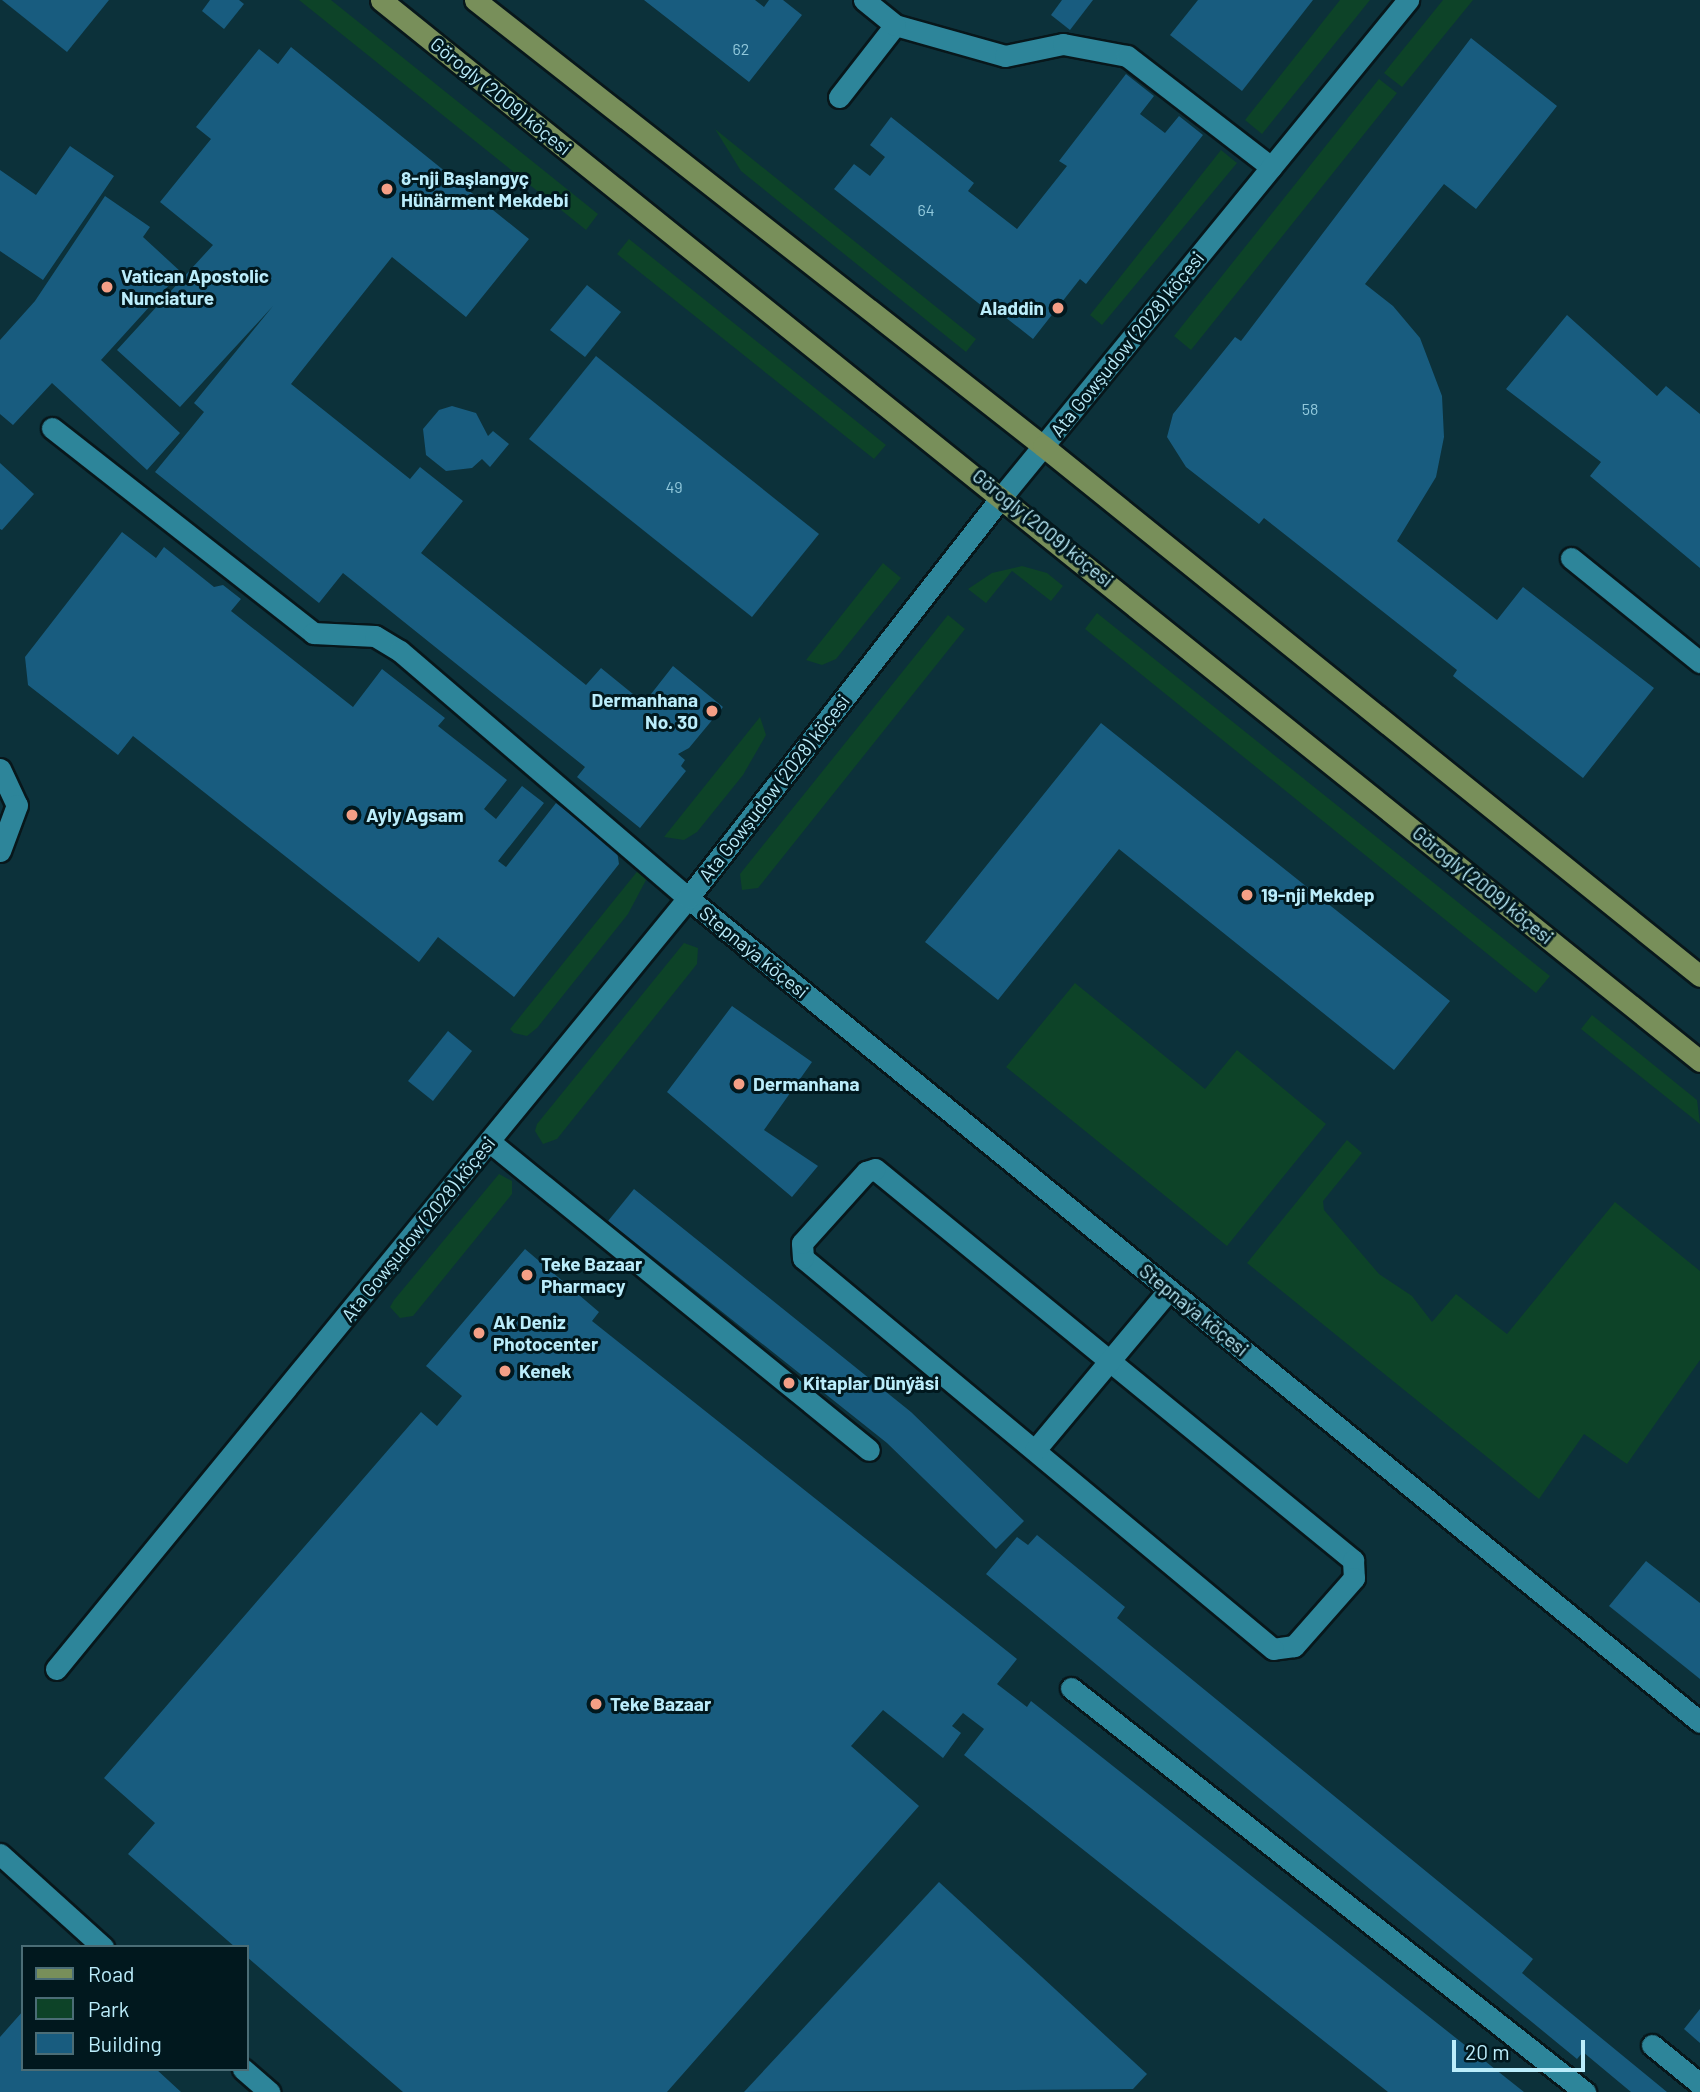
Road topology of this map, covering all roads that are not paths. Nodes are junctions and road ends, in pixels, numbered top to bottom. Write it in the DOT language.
graph roads {
  1 [pos="381,0"];
  2 [pos="475,0"];
  3 [pos="864,0"];
  4 [pos="1408,0"];
  5 [pos="895,25"];
  6 [pos="839,97"];
  7 [pos="1271,167"];
  8 [pos="52,428"];
  9 [pos="1043,446"];
  10 [pos="1003,495"];
  11 [pos="1571,558"];
  12 [pos="1700,662"];
  13 [pos="0,769"];
  14 [pos="0,851"];
  15 [pos="688,898"];
  16 [pos="1700,976"];
  17 [pos="1700,1061"];
  18 [pos="490,1142"];
  19 [pos="1169,1290"];
  20 [pos="1111,1359"];
  21 [pos="869,1450"];
  22 [pos="1035,1450"];
  23 [pos="55,1669"];
  24 [pos="1071,1688"];
  25 [pos="1700,1722"];
  26 [pos="3,1862"];
  27 [pos="101,1945"];
  28 [pos="1652,2045"];
  29 [pos="245,2071"];
  30 [pos="1700,2084"];
  31 [pos="269,2092"];
  32 [pos="1585,2092"];
  1 -- 10 [label="main road, Görogly (2009) köçesi"];
  2 -- 9 [label="main road"];
  3 -- 5 [label="street"];
  4 -- 7 [label="street, Ata Gowşudow (2028) köçesi"];
  5 -- 6 [label="street"];
  5 -- 7 [label="street"];
  7 -- 9 [label="street, Ata Gowşudow (2028) köçesi"];
  8 -- 15 [label="street, Stepnaýa köçesi"];
  9 -- 10 [label="street, Ata Gowşudow (2028) köçesi"];
  9 -- 16 [label="main road"];
  10 -- 15 [label="street, Ata Gowşudow (2028) köçesi"];
  10 -- 17 [label="main road, Görogly (2009) köçesi"];
  11 -- 12 [label="street"];
  13 -- 14 [label="street"];
  15 -- 18 [label="street, Ata Gowşudow (2028) köçesi"];
  15 -- 19 [label="street, Stepnaýa köçesi"];
  18 -- 21 [label="street"];
  18 -- 23 [label="street, Ata Gowşudow (2028) köçesi"];
  19 -- 20 [label="street"];
  19 -- 25 [label="street, Stepnaýa köçesi"];
  20 -- 22 [label="street"];
  20 -- 22 [label="street"];
  20 -- 22 [label="street"];
  24 -- 32 [label="street"];
  26 -- 27 [label="street"];
  28 -- 30 [label="street"];
  29 -- 31 [label="street"];
}
